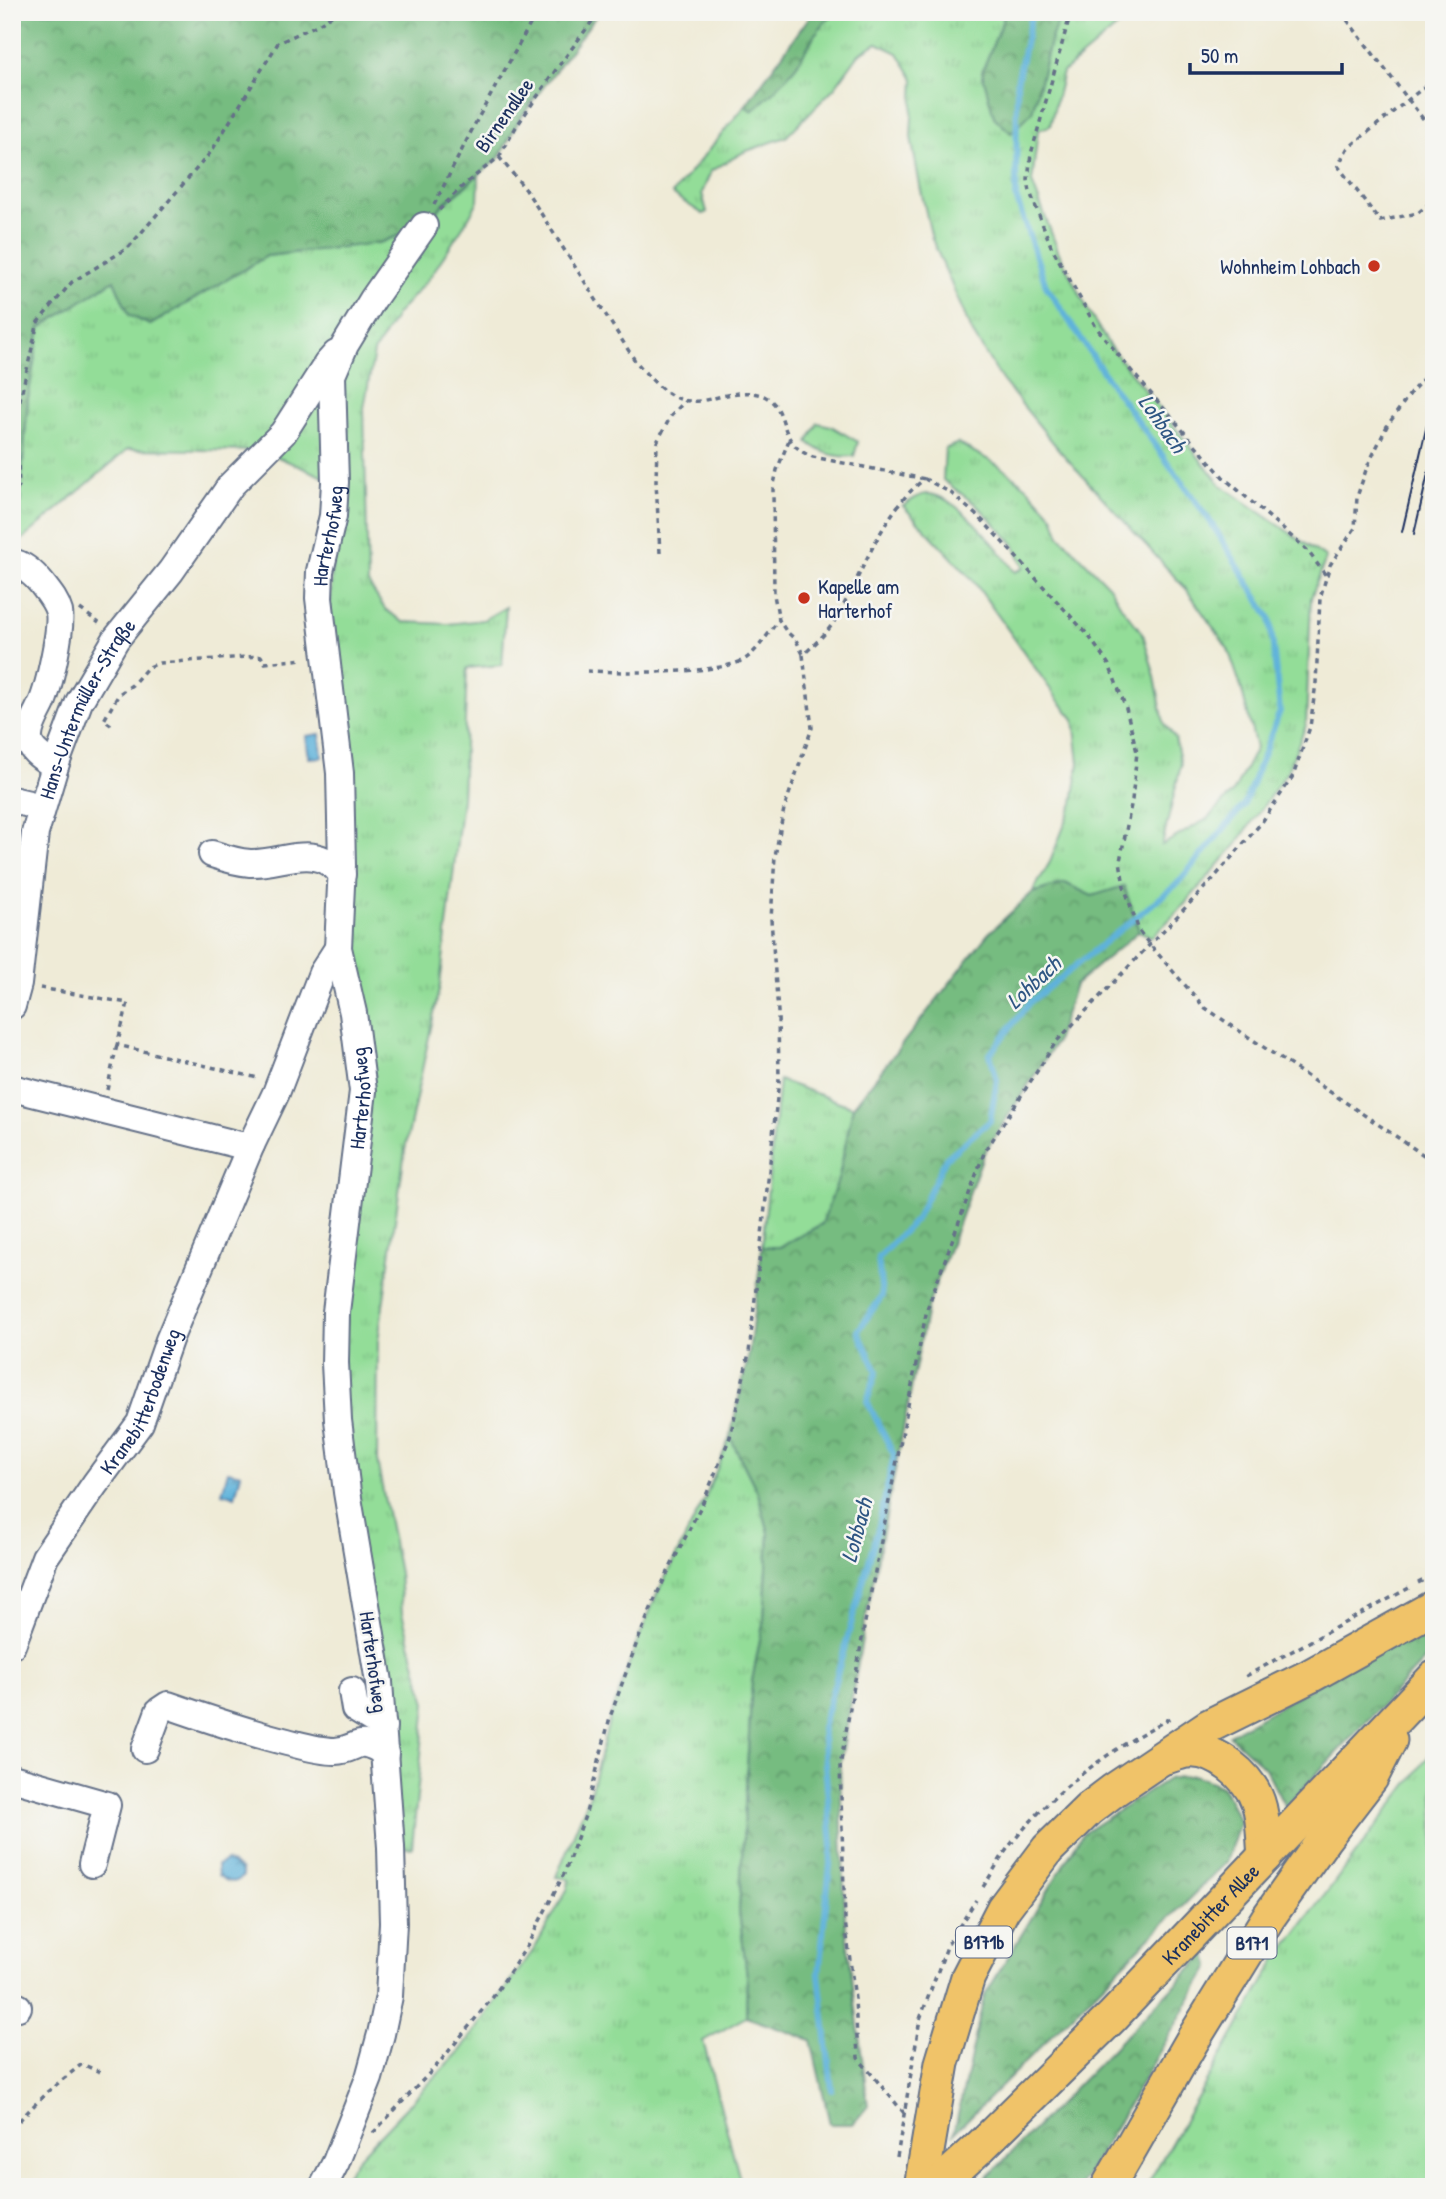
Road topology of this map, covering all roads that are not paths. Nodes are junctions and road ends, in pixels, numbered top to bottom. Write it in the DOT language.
graph roads {
  1 [pos="424,226"];
  2 [pos="345,345"];
  3 [pos="12,562"];
  4 [pos="55,766"];
  5 [pos="12,800"];
  6 [pos="42,807"];
  7 [pos="212,854"];
  8 [pos="342,874"];
  9 [pos="338,948"];
  10 [pos="15,995"];
  11 [pos="12,1088"];
  12 [pos="251,1144"];
  13 [pos="1434,1607"];
  14 [pos="12,1645"];
  15 [pos="1434,1678"];
  16 [pos="352,1691"];
  17 [pos="1407,1706"];
  18 [pos="383,1726"];
  19 [pos="145,1749"];
  20 [pos="385,1754"];
  21 [pos="1156,1761"];
  22 [pos="12,1778"];
  23 [pos="1265,1856"];
  24 [pos="92,1864"];
  25 [pos="323,2187"];
  26 [pos="921,2187"];
  27 [pos="936,2187"];
  28 [pos="1108,2187"];
  1 -- 2 [label="street, Harterhofweg"];
  2 -- 4 [label="street, Hans-Untermüller-Straße"];
  2 -- 8 [label="street, Harterhofweg"];
  3 -- 4 [label="street"];
  4 -- 6 [label="street, Hans-Untermüller-Straße"];
  5 -- 6 [label="street"];
  6 -- 10 [label="street, Hans-Untermüller-Straße"];
  7 -- 8 [label="street"];
  8 -- 9 [label="street, Harterhofweg"];
  9 -- 12 [label="street, Kranebitterbodenweg"];
  9 -- 18 [label="street, Harterhofweg"];
  11 -- 12 [label="street"];
  12 -- 14 [label="street, Kranebitterbodenweg"];
  13 -- 21 [label="main road, B171b"];
  15 -- 17 [label="main road, Kranebitter Allee / B171"];
  16 -- 18 [label="street"];
  17 -- 23 [label="main road, Kranebitter Allee / B171"];
  17 -- 28 [label="main road, B171"];
  18 -- 20 [label="street, Harterhofweg"];
  19 -- 20 [label="street"];
  20 -- 25 [label="street, Harterhofweg"];
  21 -- 23 [label="main road, B171b"];
  21 -- 26 [label="main road, B171b"];
  22 -- 24 [label="street"];
  23 -- 27 [label="main road, Kranebitter Allee / B171"];
}
